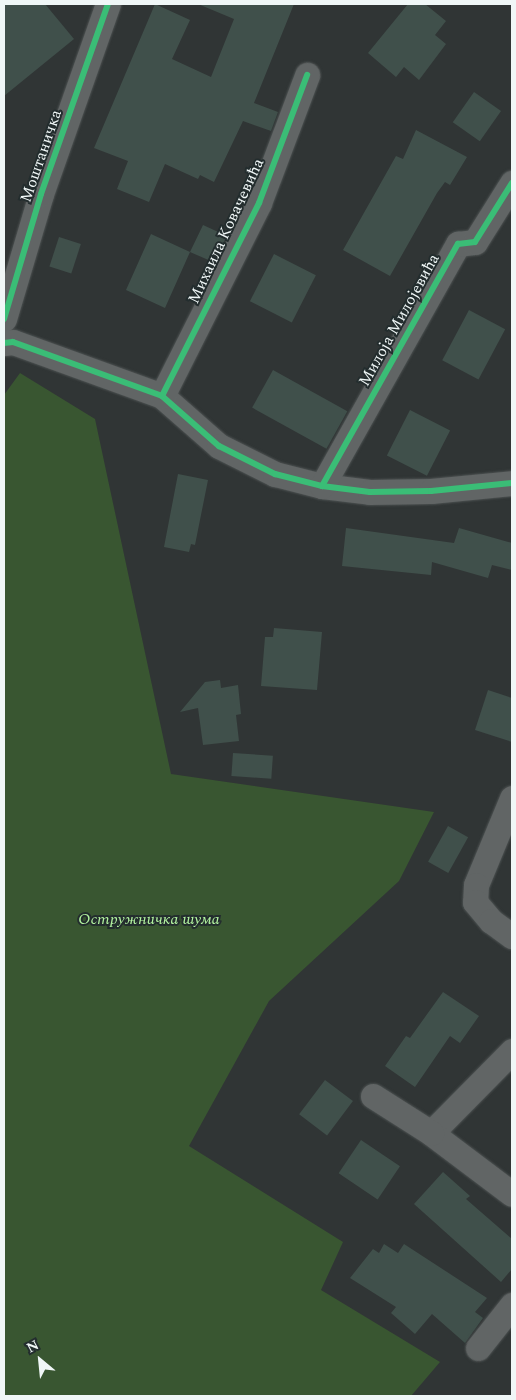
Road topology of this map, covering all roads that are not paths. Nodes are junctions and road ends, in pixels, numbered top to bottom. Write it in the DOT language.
graph roads {
  1 [pos="108,4"];
  2 [pos="307,75"];
  3 [pos="512,183"];
  4 [pos="4,319"];
  5 [pos="4,343"];
  6 [pos="162,396"];
  7 [pos="512,483"];
  8 [pos="322,486"];
  9 [pos="512,798"];
  10 [pos="512,936"];
  11 [pos="512,1051"];
  12 [pos="373,1096"];
  13 [pos="431,1133"];
  14 [pos="512,1194"];
  15 [pos="512,1305"];
  16 [pos="478,1348"];
  1 -- 4 [label="street, Моштаничка"];
  2 -- 6 [label="street, Михаила Ковачевића"];
  3 -- 8 [label="street, Милоја Милојевића"];
  5 -- 6 [label="street"];
  6 -- 8 [label="street"];
  7 -- 8 [label="street"];
  9 -- 10 [label="street"];
  11 -- 13 [label="street"];
  12 -- 13 [label="street"];
  13 -- 14 [label="street"];
  15 -- 16 [label="street"];
}
